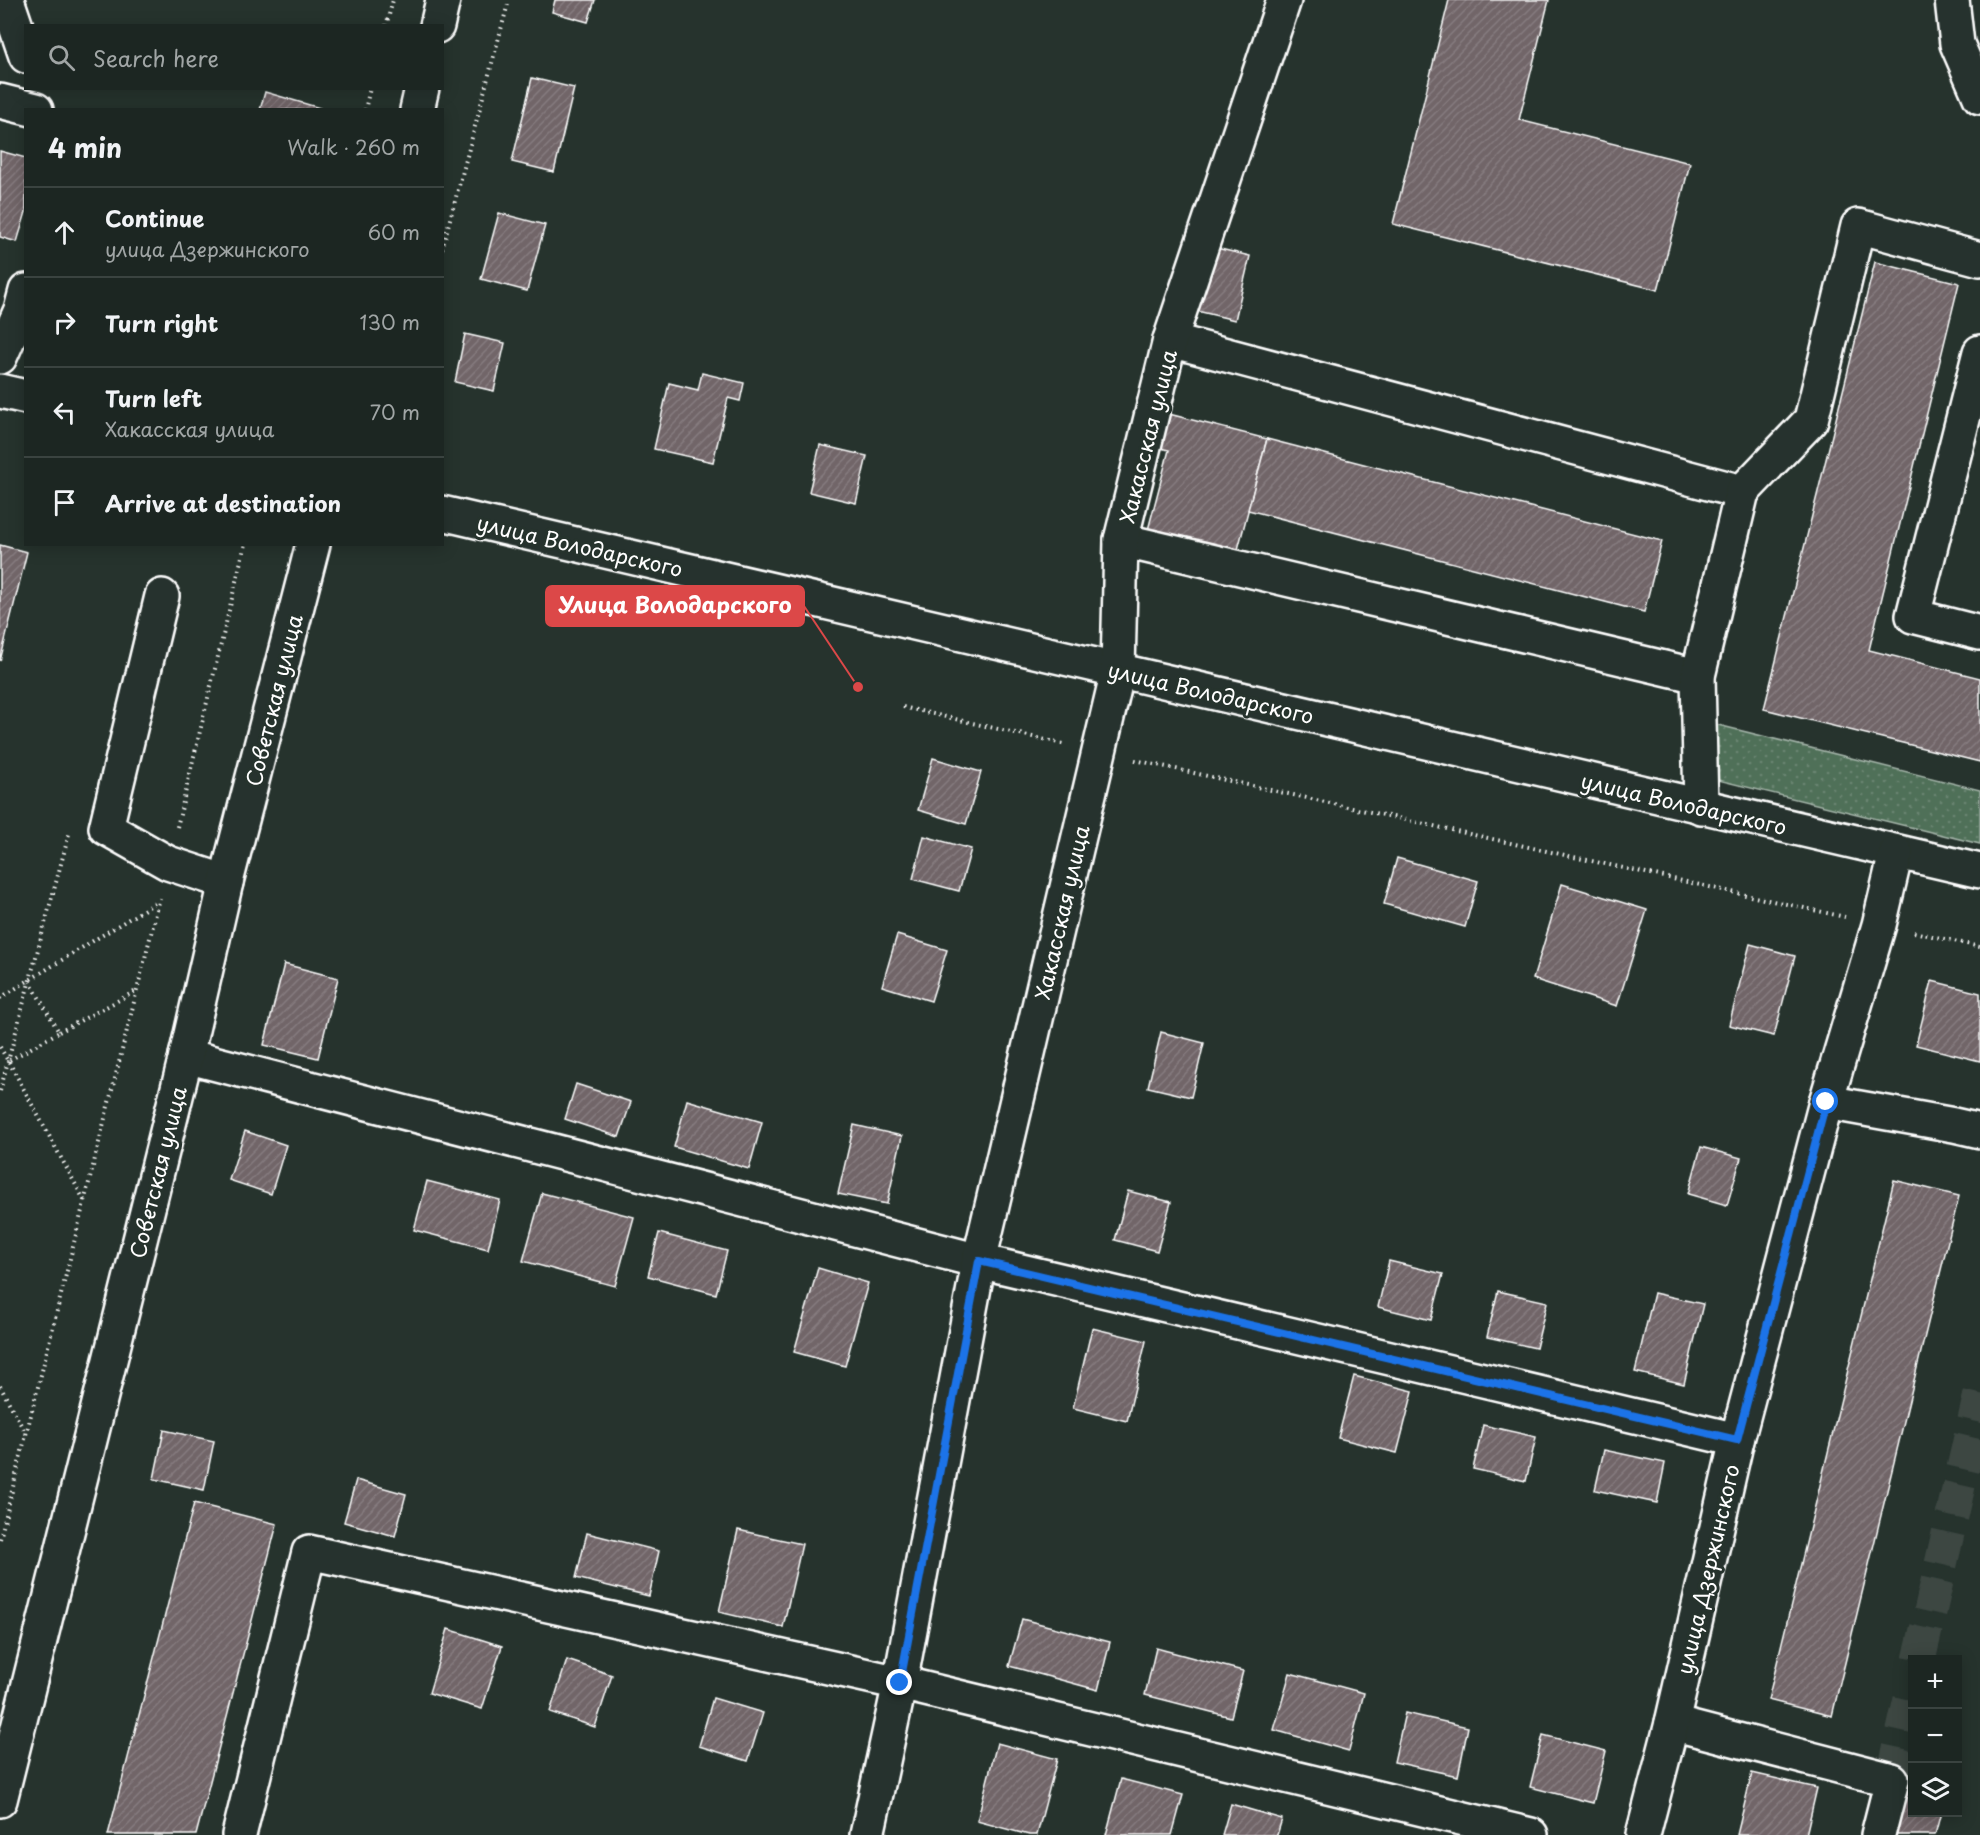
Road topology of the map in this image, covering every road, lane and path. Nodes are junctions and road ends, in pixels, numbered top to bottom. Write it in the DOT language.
graph roads {
  1 [pos="7,0"];
  2 [pos="393,0"];
  3 [pos="443,0"];
  4 [pos="509,0"];
  5 [pos="1284,0"];
  6 [pos="1952,0"];
  7 [pos="387,24"];
  8 [pos="437,24"];
  9 [pos="1969,47"];
  10 [pos="24,50"];
  11 [pos="37,90"];
  12 [pos="370,90"];
  13 [pos="422,90"];
  14 [pos="1980,97"];
  15 [pos="0,101"];
  16 [pos="28,108"];
  17 [pos="42,108"];
  18 [pos="365,108"];
  19 [pos="417,108"];
  20 [pos="444,242"];
  21 [pos="1980,259"];
  22 [pos="24,299"];
  23 [pos="1170,340"];
  24 [pos="1980,352"];
  25 [pos="0,357"];
  26 [pos="0,391"];
  27 [pos="24,397"];
  28 [pos="1742,492"];
  29 [pos="444,513"];
  30 [pos="1121,540"];
  31 [pos="245,546"];
  32 [pos="312,546"];
  33 [pos="162,596"];
  34 [pos="1980,633"];
  35 [pos="1118,671"];
  36 [pos="1698,676"];
  37 [pos="903,707"];
  38 [pos="1099,752"];
  39 [pos="1701,807"];
  40 [pos="69,834"];
  41 [pos="1896,853"];
  42 [pos="168,864"];
  43 [pos="1980,871"];
  44 [pos="226,882"];
  45 [pos="159,901"];
  46 [pos="1879,925"];
  47 [pos="1980,947"];
  48 [pos="30,981"];
  49 [pos="137,990"];
  50 [pos="0,998"];
  51 [pos="58,1032"];
  52 [pos="0,1047"];
  53 [pos="186,1056"];
  54 [pos="8,1061"];
  55 [pos="0,1091"];
  56 [pos="1826,1102"];
  57 [pos="1980,1131"];
  58 [pos="84,1201"];
  59 [pos="979,1261"];
  60 [pos="0,1386"];
  61 [pos="27,1434"];
  62 [pos="1737,1440"];
  63 [pos="0,1539"];
  64 [pos="900,1683"];
  65 [pos="1672,1723"];
  66 [pos="8,1734"];
  67 [pos="0,1800"];
  68 [pos="239,1835"];
  69 [pos="867,1835"];
  70 [pos="1531,1835"];
  71 [pos="1643,1835"];
  72 [pos="1878,1835"];
  1 -- 10 [label="street"];
  2 -- 7 [label="path"];
  3 -- 8 [label="street"];
  4 -- 20 [label="path"];
  5 -- 23 [label="street, Хакасская улица"];
  6 -- 9 [label="street"];
  9 -- 14 [label="street"];
  11 -- 17 [label="street"];
  12 -- 18 [label="path"];
  13 -- 19 [label="street"];
  15 -- 16 [label="street"];
  21 -- 28 [label="street"];
  22 -- 25 [label="street"];
  23 -- 28 [label="street"];
  23 -- 30 [label="street, Хакасская улица"];
  24 -- 34 [label="street"];
  26 -- 27 [label="street"];
  28 -- 36 [label="street"];
  29 -- 35 [label="street, улица Володарского"];
  30 -- 35 [label="street, Хакасская улица"];
  30 -- 36 [label="street"];
  31 -- 42 [label="path"];
  32 -- 44 [label="street, Советская улица"];
  33 -- 42 [label="street"];
  35 -- 38 [label="street, Хакасская улица"];
  35 -- 39 [label="street, улица Володарского"];
  36 -- 39 [label="street"];
  37 -- 38 [label="path"];
  38 -- 46 [label="path"];
  38 -- 59 [label="street, Хакасская улица"];
  39 -- 41 [label="street, улица Володарского"];
  40 -- 48 [label="path"];
  41 -- 43 [label="street, улица Володарского"];
  41 -- 46 [label="street, улица Дзержинского"];
  42 -- 44 [label="street"];
  42 -- 45 [label="path"];
  44 -- 53 [label="street, Советская улица"];
  45 -- 48 [label="path"];
  45 -- 49 [label="path"];
  46 -- 47 [label="path"];
  46 -- 56 [label="street, улица Дзержинского"];
  48 -- 50 [label="path"];
  48 -- 51 [label="path"];
  48 -- 54 [label="path"];
  49 -- 51 [label="path"];
  49 -- 58 [label="path"];
  51 -- 54 [label="path"];
  52 -- 54 [label="path"];
  53 -- 59 [label="street"];
  53 -- 66 [label="street, Советская улица"];
  54 -- 55 [label="path"];
  54 -- 58 [label="path"];
  56 -- 57 [label="street"];
  56 -- 62 [label="street, улица Дзержинского"];
  58 -- 61 [label="path"];
  59 -- 62 [label="street"];
  59 -- 64 [label="street, Хакасская улица"];
  60 -- 61 [label="path"];
  61 -- 63 [label="path"];
  62 -- 65 [label="street, улица Дзержинского"];
  64 -- 68 [label="street"];
  64 -- 69 [label="street, Хакасская улица"];
  64 -- 70 [label="street"];
  65 -- 71 [label="street, улица Дзержинского"];
  65 -- 72 [label="street"];
  66 -- 67 [label="street, Советская улица"];
}
